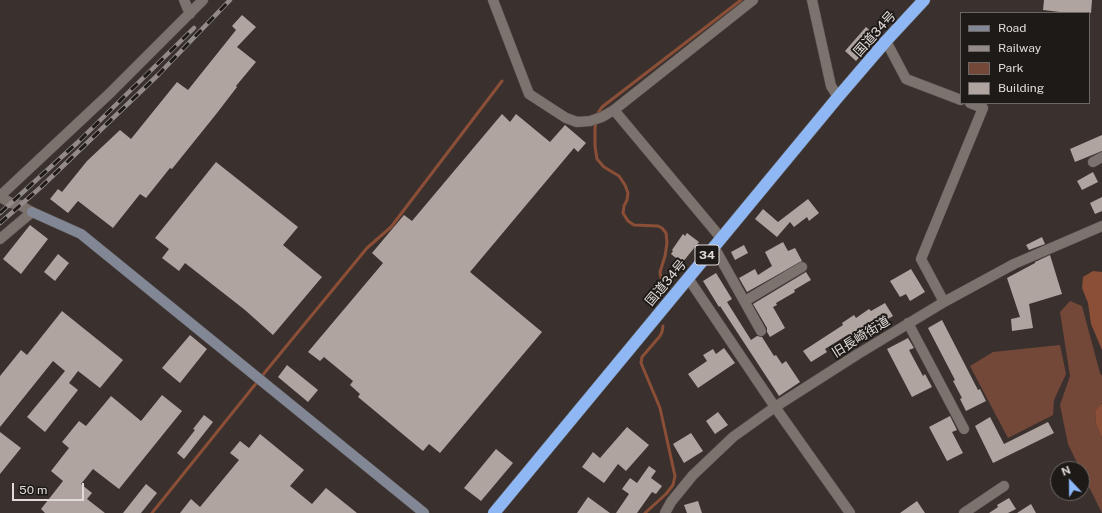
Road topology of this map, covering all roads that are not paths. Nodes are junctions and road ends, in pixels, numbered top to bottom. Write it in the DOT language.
graph roads {
  1 [pos="184,0"];
  2 [pos="203,0"];
  3 [pos="493,0"];
  4 [pos="754,0"];
  5 [pos="812,0"];
  6 [pos="924,0"];
  7 [pos="190,14"];
  8 [pos="886,41"];
  9 [pos="838,97"];
  10 [pos="960,100"];
  11 [pos="973,104"];
  12 [pos="614,110"];
  13 [pos="1102,157"];
  14 [pos="1093,162"];
  15 [pos="0,196"];
  16 [pos="32,212"];
  17 [pos="1102,226"];
  18 [pos="0,239"];
  19 [pos="718,242"];
  20 [pos="802,267"];
  21 [pos="688,278"];
  22 [pos="745,301"];
  23 [pos="944,302"];
  24 [pos="908,323"];
  25 [pos="761,330"];
  26 [pos="776,407"];
  27 [pos="964,429"];
  28 [pos="1004,486"];
  29 [pos="671,502"];
  30 [pos="970,511"];
  31 [pos="424,513"];
  32 [pos="494,513"];
  33 [pos="665,513"];
  34 [pos="675,513"];
  35 [pos="850,513"];
  1 -- 7 [label="street"];
  2 -- 7 [label="street"];
  3 -- 12 [label="street"];
  4 -- 12 [label="street"];
  5 -- 9 [label="street"];
  6 -- 8 [label="highway, 国道34号 / 34"];
  7 -- 15 [label="street"];
  8 -- 9 [label="highway, 国道34号 / 34"];
  8 -- 10 [label="street"];
  9 -- 19 [label="highway, 国道34号 / 34"];
  11 -- 23 [label="street"];
  12 -- 19 [label="street"];
  13 -- 14 [label="street"];
  15 -- 16 [label="street"];
  16 -- 18 [label="street"];
  16 -- 31 [label="street"];
  17 -- 23 [label="street, 旧長崎街道"];
  19 -- 21 [label="highway, 国道34号 / 34"];
  19 -- 22 [label="street"];
  20 -- 22 [label="street"];
  21 -- 26 [label="street"];
  21 -- 32 [label="highway, 国道34号 / 34"];
  22 -- 25 [label="street"];
  23 -- 24 [label="street, 旧長崎街道"];
  24 -- 26 [label="street, 旧長崎街道"];
  24 -- 27 [label="street"];
  26 -- 29 [label="street, 旧長崎街道"];
  26 -- 35 [label="street"];
  28 -- 30 [label="street"];
  29 -- 33 [label="street, 旧長崎街道"];
  29 -- 34 [label="street"];
}
